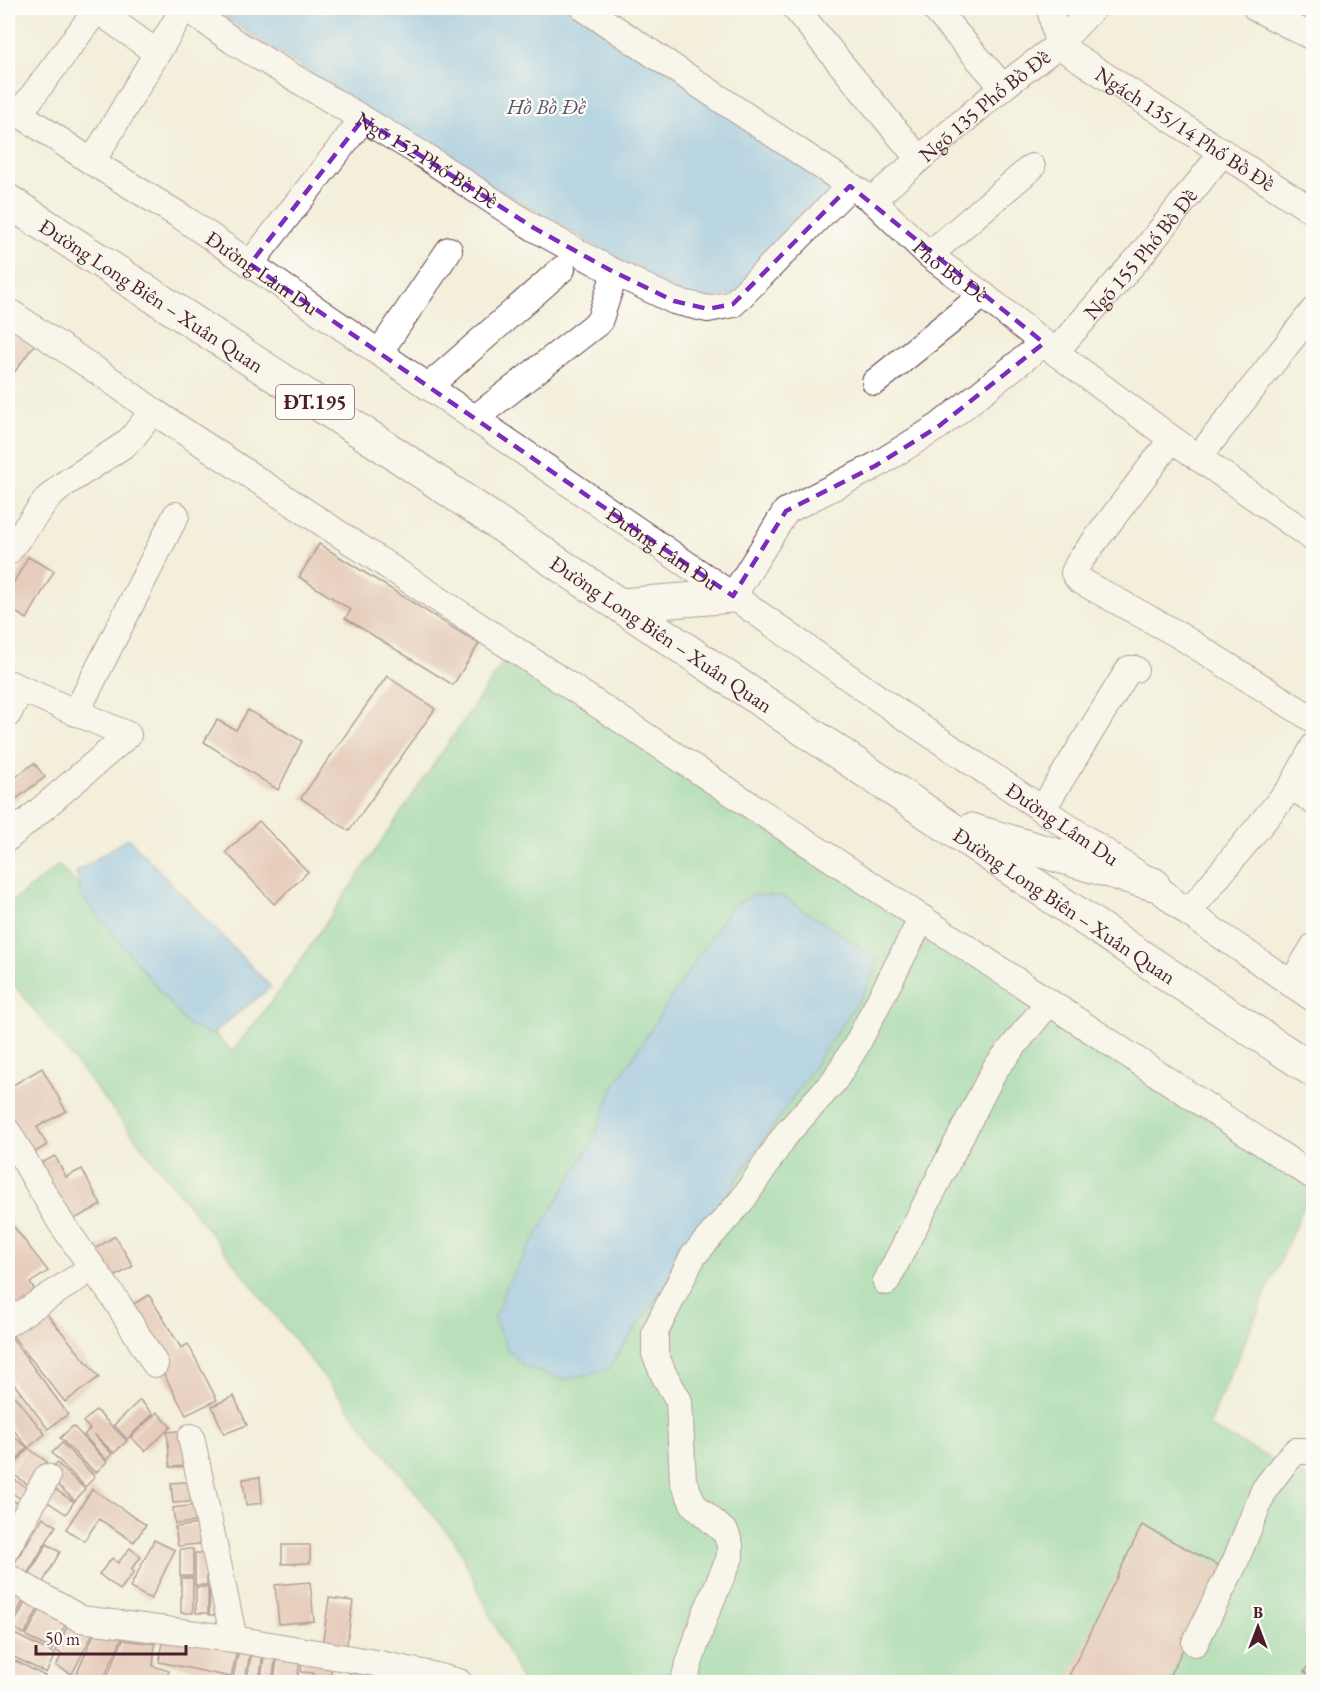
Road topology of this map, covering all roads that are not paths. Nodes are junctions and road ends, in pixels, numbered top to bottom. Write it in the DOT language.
graph roads {
  1 [pos="97,8"];
  2 [pos="185,8"];
  3 [pos="795,8"];
  4 [pos="934,8"];
  5 [pos="1050,8"];
  6 [pos="1093,8"];
  7 [pos="1256,8"];
  8 [pos="590,9"];
  9 [pos="1314,38"];
  10 [pos="1058,45"];
  11 [pos="157,53"];
  12 [pos="1003,87"];
  13 [pos="13,110"];
  14 [pos="363,119"];
  15 [pos="1223,152"];
  16 [pos="919,159"];
  17 [pos="92,162"];
  18 [pos="1032,167"];
  19 [pos="850,186"];
  20 [pos="872,200"];
  21 [pos="8,201"];
  22 [pos="1314,212"];
  23 [pos="449,250"];
  24 [pos="929,255"];
  25 [pos="250,264"];
  26 [pos="562,269"];
  27 [pos="615,273"];
  28 [pos="983,295"];
  29 [pos="1314,310"];
  30 [pos="8,311"];
  31 [pos="1049,347"];
  32 [pos="379,353"];
  33 [pos="875,382"];
  34 [pos="428,387"];
  35 [pos="153,411"];
  36 [pos="474,419"];
  37 [pos="1172,439"];
  38 [pos="1198,458"];
  39 [pos="176,515"];
  40 [pos="1314,539"];
  41 [pos="8,552"];
  42 [pos="733,596"];
  43 [pos="621,605"];
  44 [pos="1135,669"];
  45 [pos="14,686"];
  46 [pos="76,713"];
  47 [pos="8,714"];
  48 [pos="1314,720"];
  49 [pos="1314,746"];
  50 [pos="1292,786"];
  51 [pos="1314,802"];
  52 [pos="1042,810"];
  53 [pos="940,821"];
  54 [pos="8,838"];
  55 [pos="1153,884"];
  56 [pos="1188,913"];
  57 [pos="922,918"];
  58 [pos="1314,946"];
  59 [pos="1291,984"];
  60 [pos="1314,999"];
  61 [pos="1049,1002"];
  62 [pos="1314,1071"];
  63 [pos="8,1132"];
  64 [pos="1314,1177"];
  65 [pos="92,1269"];
  66 [pos="886,1282"];
  67 [pos="8,1323"];
  68 [pos="155,1364"];
  69 [pos="191,1437"];
  70 [pos="1314,1450"];
  71 [pos="46,1477"];
  72 [pos="8,1546"];
  73 [pos="8,1577"];
  74 [pos="234,1639"];
  75 [pos="1195,1643"];
  76 [pos="459,1683"];
  77 [pos="683,1683"];
  1 -- 11 [label="street"];
  1 -- 13 [label="street"];
  2 -- 11 [label="street"];
  2 -- 14 [label="street, Ngõ 152 Phố Bồ Đề"];
  3 -- 16 [label="street"];
  4 -- 12 [label="street"];
  5 -- 10 [label="street"];
  6 -- 10 [label="street, Ngõ 135 Phố Bồ Đề"];
  7 -- 9 [label="street"];
  8 -- 19 [label="street, Phố Bồ Đề"];
  10 -- 12 [label="street, Ngõ 135 Phố Bồ Đề"];
  10 -- 15 [label="street, Ngách 135/14 Phố Bồ Đề"];
  11 -- 17 [label="street"];
  12 -- 16 [label="street, Ngõ 135 Phố Bồ Đề"];
  13 -- 17 [label="street, Đường Lâm Du"];
  14 -- 25 [label="street"];
  14 -- 27 [label="street, Ngõ 152 Phố Bồ Đề"];
  15 -- 22 [label="street, Ngách 135/14 Phố Bồ Đề"];
  15 -- 31 [label="street, Ngõ 155 Phố Bồ Đề"];
  16 -- 20 [label="street, Ngõ 135 Phố Bồ Đề"];
  17 -- 25 [label="street, Đường Lâm Du"];
  18 -- 24 [label="street"];
  19 -- 20 [label="street, Phố Bồ Đề"];
  19 -- 27 [label="street, Ngõ 152 Phố Bồ Đề"];
  20 -- 24 [label="street, Phố Bồ Đề"];
  21 -- 43 [label="main road, Đường Long Biên – Xuân Quan / ĐT.195"];
  23 -- 32 [label="street"];
  24 -- 28 [label="street, Phố Bồ Đề"];
  25 -- 32 [label="street, Đường Lâm Du"];
  26 -- 34 [label="street"];
  27 -- 36 [label="street"];
  28 -- 31 [label="street, Phố Bồ Đề"];
  28 -- 33 [label="street"];
  29 -- 38 [label="street"];
  30 -- 35 [label="street"];
  31 -- 37 [label="street, Phố Bồ Đề"];
  31 -- 42 [label="street, Ngõ 155 Phố Bồ Đề"];
  32 -- 34 [label="street, Đường Lâm Du"];
  34 -- 36 [label="street, Đường Lâm Du"];
  35 -- 41 [label="street"];
  35 -- 57 [label="street"];
  36 -- 42 [label="street, Đường Lâm Du"];
  37 -- 38 [label="street, Phố Bồ Đề"];
  37 -- 48 [label="street"];
  38 -- 40 [label="street, Phố Bồ Đề"];
  39 -- 46 [label="street"];
  42 -- 43 [label="main road"];
  42 -- 52 [label="street, Đường Lâm Du"];
  43 -- 53 [label="main road, Đường Long Biên – Xuân Quan / ĐT.195"];
  44 -- 52 [label="street"];
  45 -- 46 [label="street"];
  45 -- 47 [label="street"];
  46 -- 54 [label="street"];
  49 -- 50 [label="street"];
  50 -- 51 [label="street"];
  50 -- 56 [label="street"];
  52 -- 55 [label="street, Đường Lâm Du"];
  53 -- 55 [label="main road"];
  53 -- 62 [label="main road, Đường Long Biên – Xuân Quan"];
  55 -- 56 [label="street, Đường Lâm Du"];
  56 -- 59 [label="street, Đường Lâm Du"];
  57 -- 61 [label="street"];
  57 -- 77 [label="street"];
  58 -- 59 [label="street"];
  59 -- 60 [label="street, Đường Lâm Du"];
  61 -- 64 [label="street"];
  61 -- 66 [label="street"];
  63 -- 65 [label="street"];
  65 -- 67 [label="street"];
  65 -- 68 [label="street"];
  69 -- 74 [label="street"];
  70 -- 75 [label="street"];
  71 -- 72 [label="street"];
  73 -- 74 [label="street"];
  74 -- 76 [label="street"];
}
